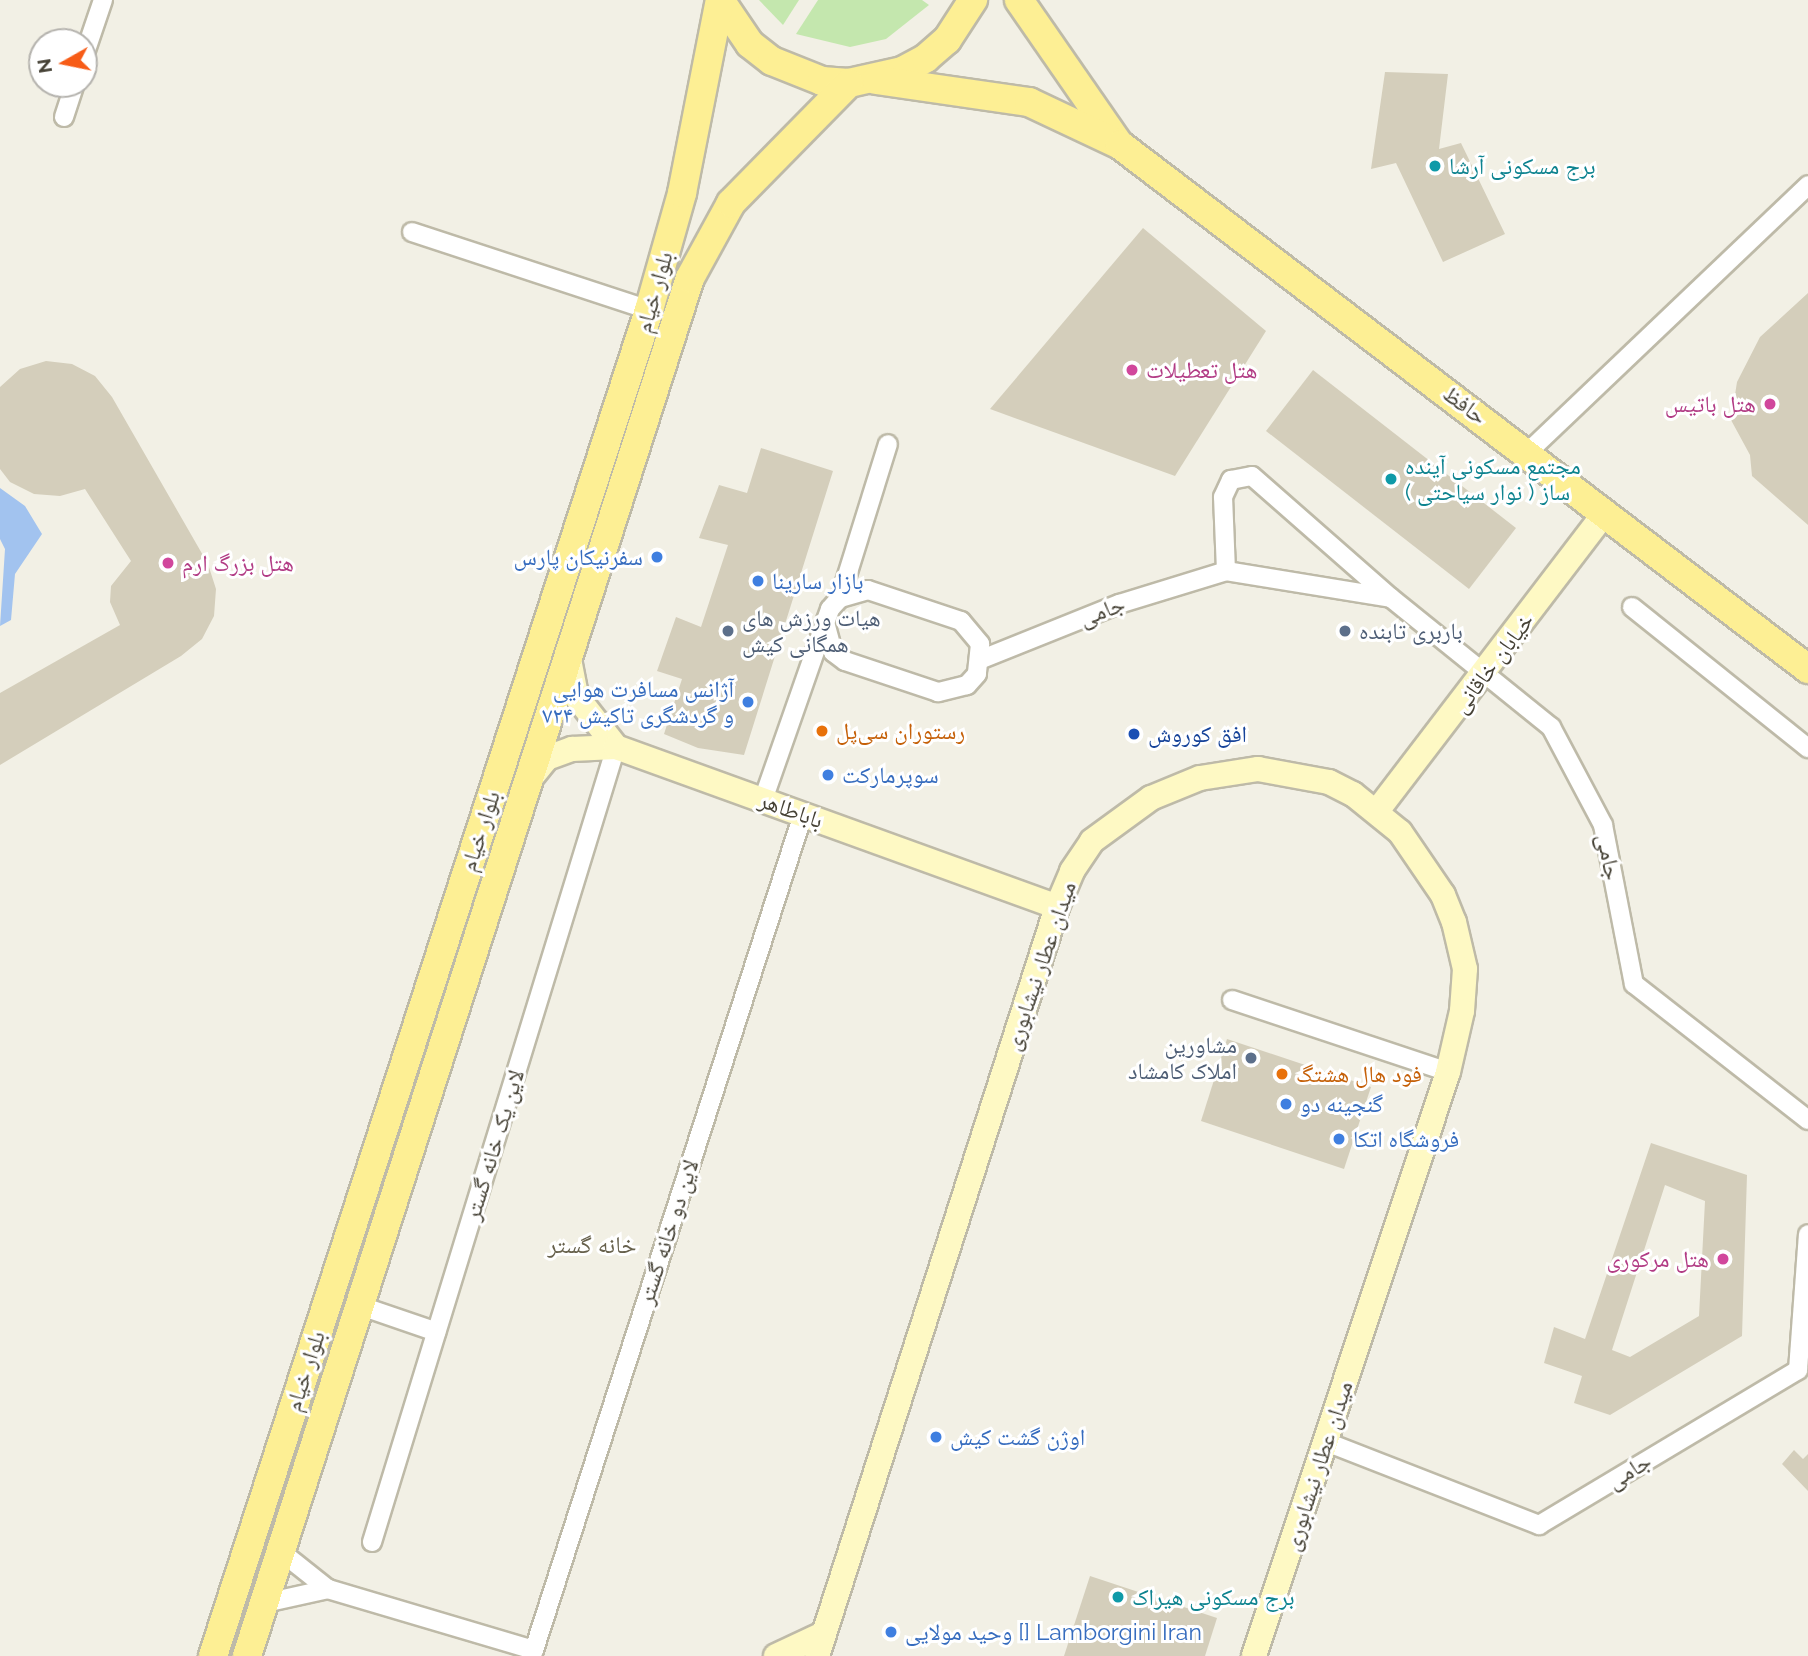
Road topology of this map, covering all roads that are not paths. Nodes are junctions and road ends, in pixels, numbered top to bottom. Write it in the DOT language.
graph roads {
  1 [pos="103,0"];
  2 [pos="720,0"];
  3 [pos="973,0"];
  4 [pos="1019,0"];
  5 [pos="94,28"];
  6 [pos="863,81"];
  7 [pos="70,98"];
  8 [pos="64,117"];
  9 [pos="1120,145"];
  10 [pos="1808,185"];
  11 [pos="412,232"];
  12 [pos="649,310"];
  13 [pos="888,444"];
  14 [pos="1528,452"];
  15 [pos="1605,513"];
  16 [pos="1226,572"];
  17 [pos="840,598"];
  18 [pos="1391,598"];
  19 [pos="1632,607"];
  20 [pos="825,623"];
  21 [pos="569,659"];
  22 [pos="982,659"];
  23 [pos="1808,668"];
  24 [pos="1488,672"];
  25 [pos="616,747"];
  26 [pos="1808,748"];
  27 [pos="530,780"];
  28 [pos="764,800"];
  29 [pos="1377,811"];
  30 [pos="803,814"];
  31 [pos="1057,907"];
  32 [pos="1232,1000"];
  33 [pos="1448,1072"];
  34 [pos="1808,1120"];
  35 [pos="1808,1234"];
  36 [pos="358,1305"];
  37 [pos="437,1332"];
  38 [pos="1326,1442"];
  39 [pos="372,1542"];
  40 [pos="280,1551"];
  41 [pos="328,1589"];
  42 [pos="265,1603"];
  43 [pos="820,1645"];
  44 [pos="252,1651"];
  45 [pos="213,1656"];
  46 [pos="776,1656"];
  47 [pos="1254,1656"];
  1 -- 5 [label="street"];
  2 -- 6 [label="main road"];
  2 -- 12 [label="main road, بلوار خیام"];
  3 -- 6 [label="main road"];
  4 -- 9 [label="main road"];
  6 -- 9 [label="main road"];
  6 -- 21 [label="main road, بلوار خیام"];
  7 -- 8 [label="street"];
  9 -- 14 [label="main road, حافظ"];
  10 -- 14 [label="street"];
  11 -- 12 [label="street"];
  12 -- 45 [label="main road, بلوار خیام"];
  13 -- 17 [label="street"];
  14 -- 15 [label="main road, حافظ"];
  15 -- 23 [label="main road, حافظ"];
  15 -- 24 [label="street, خیابان خاقانی"];
  16 -- 18 [label="street, جامی"];
  16 -- 18 [label="street, جامی"];
  16 -- 22 [label="street, جامی"];
  17 -- 20 [label="street"];
  17 -- 22 [label="street"];
  18 -- 24 [label="street, جامی"];
  19 -- 26 [label="street"];
  20 -- 22 [label="street"];
  20 -- 28 [label="street"];
  21 -- 25 [label="street"];
  21 -- 27 [label="main road, بلوار خیام"];
  24 -- 29 [label="street, خیابان خاقانی"];
  24 -- 34 [label="street, جامی"];
  25 -- 27 [label="street, باباطاهر"];
  25 -- 28 [label="street, باباطاهر"];
  25 -- 37 [label="street, لاین یک خانه گستر"];
  27 -- 36 [label="main road, بلوار خیام"];
  28 -- 30 [label="street, باباطاهر"];
  29 -- 31 [label="street, میدان عطار نیشابوری"];
  29 -- 33 [label="street, میدان عطار نیشابوری"];
  30 -- 31 [label="street, باباطاهر"];
  30 -- 41 [label="street, لاین دو خانه گستر"];
  31 -- 43 [label="street, میدان عطار نیشابوری"];
  32 -- 33 [label="street"];
  33 -- 38 [label="street, میدان عطار نیشابوری"];
  35 -- 38 [label="street, جامی"];
  36 -- 37 [label="street"];
  36 -- 40 [label="main road, بلوار خیام"];
  37 -- 39 [label="street, لاین یک خانه گستر"];
  38 -- 47 [label="street, میدان عطار نیشابوری"];
  40 -- 41 [label="street"];
  40 -- 42 [label="main road, بلوار خیام"];
  41 -- 42 [label="street"];
  42 -- 44 [label="main road, بلوار خیام"];
  43 -- 46 [label="street"];
}
